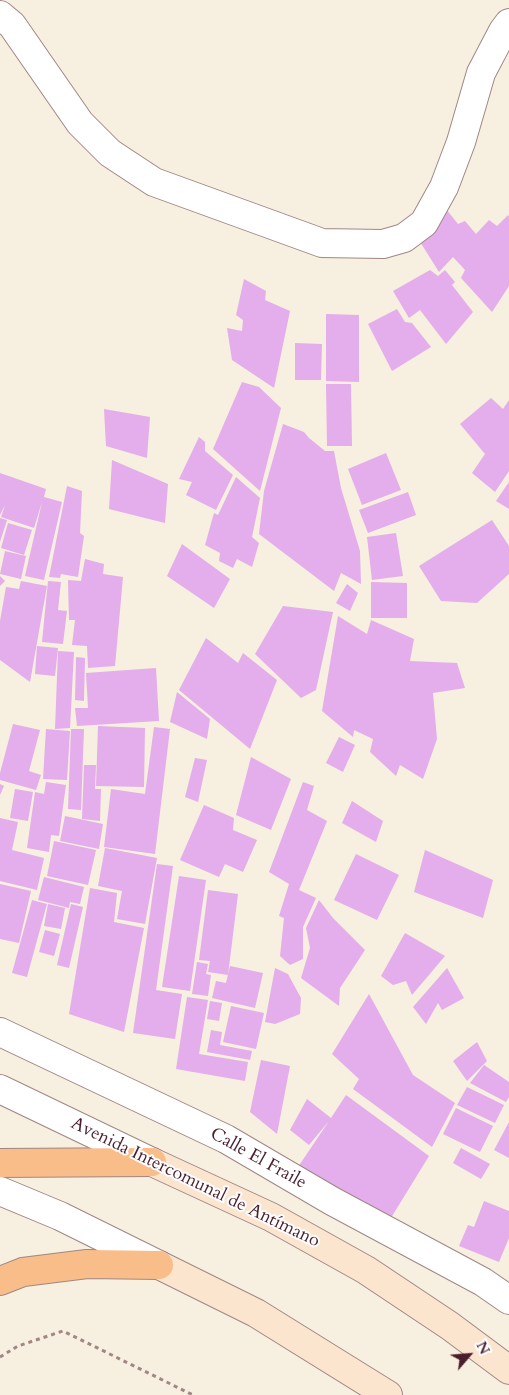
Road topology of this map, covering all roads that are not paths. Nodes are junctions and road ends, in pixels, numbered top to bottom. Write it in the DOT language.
graph roads {
  1 [pos="0,15"];
  2 [pos="509,22"];
  3 [pos="0,1032"];
  4 [pos="0,1089"];
  5 [pos="152,1162"];
  6 [pos="0,1163"];
  7 [pos="0,1191"];
  8 [pos="159,1265"];
  9 [pos="0,1281"];
  10 [pos="509,1300"];
  11 [pos="509,1370"];
  12 [pos="388,1395"];
  1 -- 2 [label="street"];
  3 -- 10 [label="street, Calle El Fraile"];
  4 -- 5 [label="street, Avenida Intercomunal de Antímano"];
  5 -- 6 [label="highway"];
  5 -- 11 [label="main road, Avenida Intercomunal de Antímano"];
  7 -- 8 [label="street"];
  8 -- 9 [label="highway"];
  8 -- 12 [label="main road"];
}
